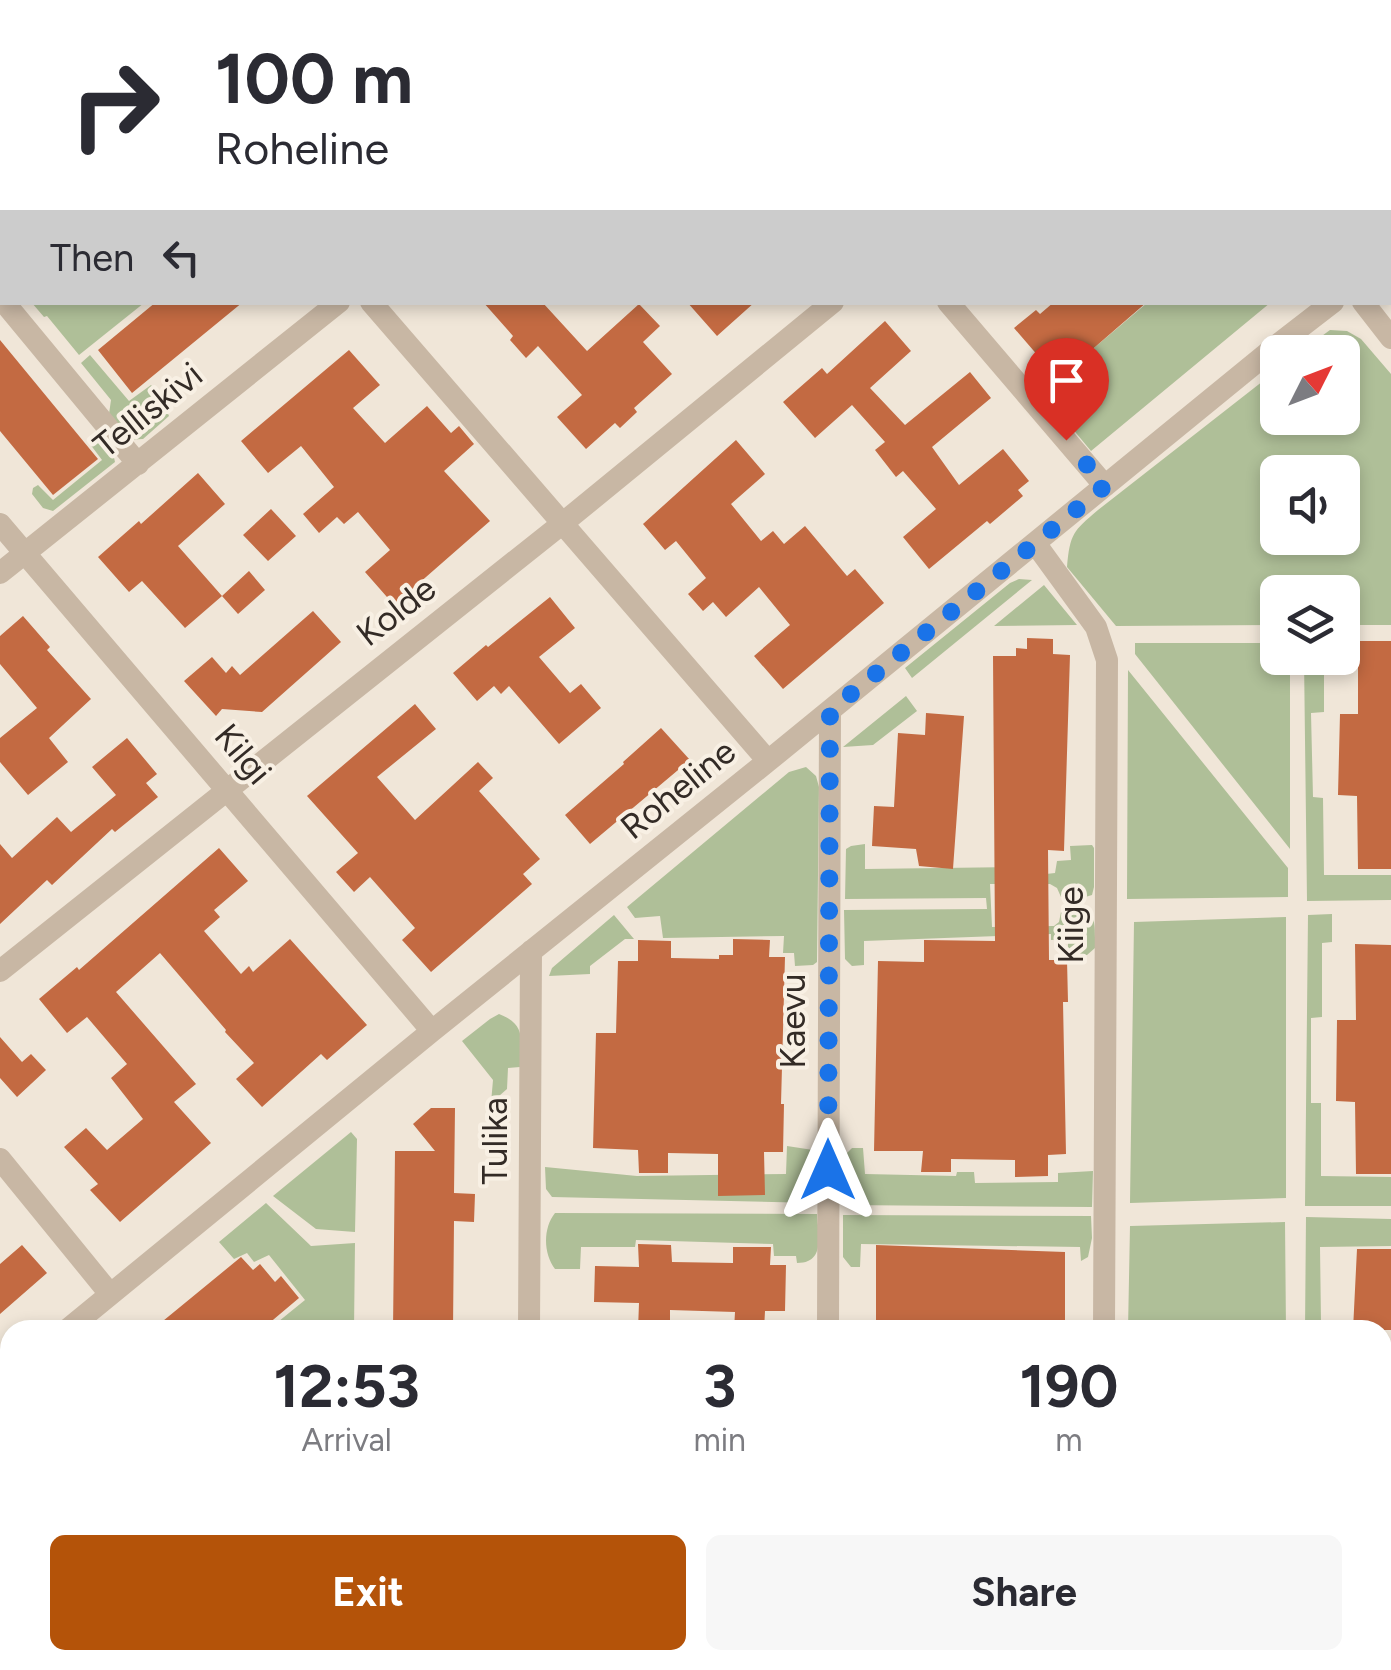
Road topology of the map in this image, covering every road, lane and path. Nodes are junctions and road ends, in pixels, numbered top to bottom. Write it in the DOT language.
graph roads {
  1 [pos="6,305"];
  2 [pos="374,305"];
  3 [pos="829,305"];
  4 [pos="951,305"];
  5 [pos="1329,305"];
  6 [pos="1365,305"];
  7 [pos="323,307"];
  8 [pos="1391,338"];
  9 [pos="138,464"];
  10 [pos="1105,486"];
  11 [pos="563,523"];
  12 [pos="0,524"];
  13 [pos="1035,543"];
  14 [pos="24,553"];
  15 [pos="0,573"];
  16 [pos="830,711"];
  17 [pos="768,761"];
  18 [pos="227,789"];
  19 [pos="530,951"];
  20 [pos="0,971"];
  21 [pos="432,1030"];
  22 [pos="0,1159"];
  23 [pos="110,1294"];
  24 [pos="80,1320"];
  25 [pos="529,1320"];
  26 [pos="828,1320"];
  27 [pos="1104,1320"];
  1 -- 9 [label="street"];
  2 -- 11 [label="street"];
  3 -- 11 [label="street, Kolde"];
  4 -- 10 [label="street"];
  5 -- 10 [label="street, Roheline"];
  6 -- 8 [label="street"];
  7 -- 9 [label="street, Telliskivi"];
  9 -- 14 [label="street, Telliskivi"];
  10 -- 13 [label="street, Roheline"];
  11 -- 17 [label="street"];
  11 -- 18 [label="street, Kolde"];
  12 -- 14 [label="street, Kilgi"];
  13 -- 16 [label="street, Roheline"];
  13 -- 27 [label="street, Kiige"];
  14 -- 15 [label="street, Telliskivi"];
  14 -- 18 [label="street, Kilgi"];
  16 -- 17 [label="street, Roheline"];
  16 -- 26 [label="street, Kaevu"];
  17 -- 19 [label="street, Roheline"];
  18 -- 20 [label="street, Kolde"];
  18 -- 21 [label="street, Kilgi"];
  19 -- 21 [label="street, Roheline"];
  19 -- 25 [label="street, Tulika"];
  21 -- 23 [label="street, Roheline"];
  22 -- 23 [label="street"];
  23 -- 24 [label="street, Roheline"];
}
